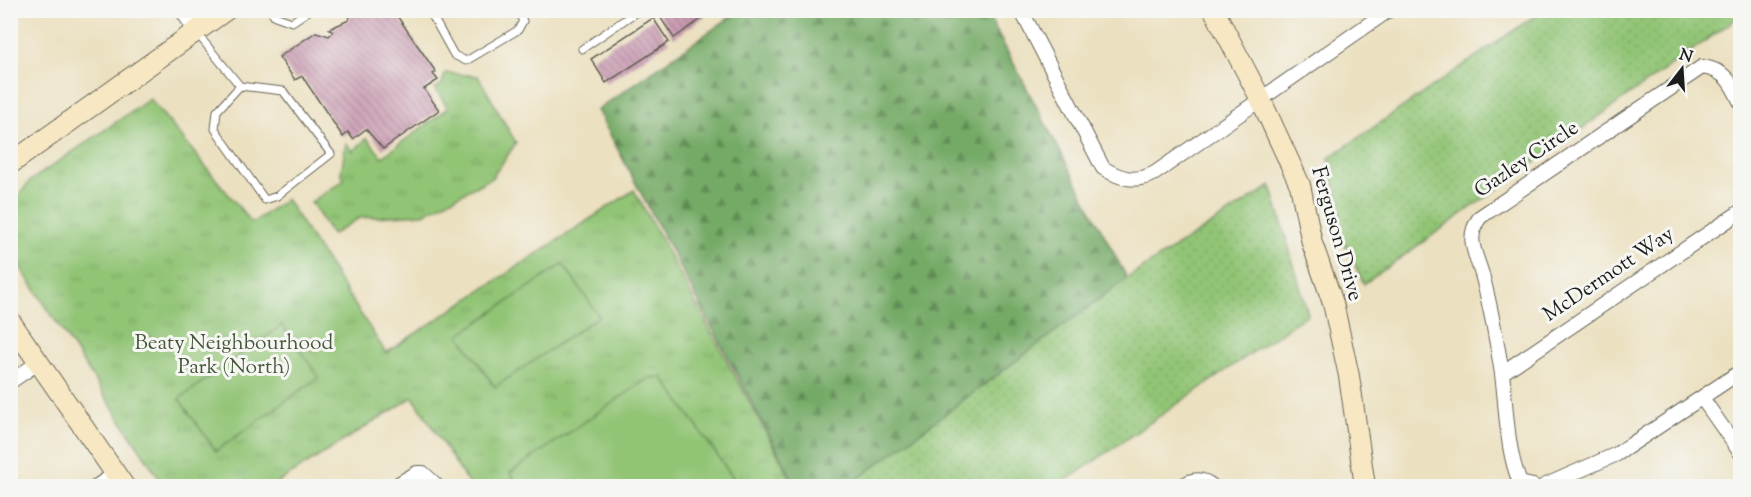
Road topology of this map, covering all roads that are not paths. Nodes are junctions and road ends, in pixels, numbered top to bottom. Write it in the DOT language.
graph roads {
  1 [pos="182,10"];
  2 [pos="226,10"];
  3 [pos="270,10"];
  4 [pos="310,10"];
  5 [pos="429,10"];
  6 [pos="517,10"];
  7 [pos="623,10"];
  8 [pos="639,10"];
  9 [pos="1021,10"];
  10 [pos="1214,10"];
  11 [pos="1389,10"];
  12 [pos="627,18"];
  13 [pos="196,32"];
  14 [pos="582,49"];
  15 [pos="240,86"];
  16 [pos="1260,98"];
  17 [pos="1740,101"];
  18 [pos="10,164"];
  19 [pos="1740,212"];
  20 [pos="10,321"];
  21 [pos="39,362"];
  22 [pos="1740,372"];
  23 [pos="1502,373"];
  24 [pos="10,382"];
  25 [pos="1702,398"];
  26 [pos="1740,452"];
  27 [pos="120,480"];
  28 [pos="97,486"];
  29 [pos="395,486"];
  30 [pos="436,486"];
  31 [pos="1182,486"];
  32 [pos="1212,486"];
  33 [pos="1365,486"];
  34 [pos="1533,486"];
  35 [pos="1544,486"];
  1 -- 13 [label="street"];
  2 -- 13 [label="street"];
  3 -- 4 [label="lane"];
  5 -- 6 [label="lane"];
  7 -- 12 [label="lane"];
  8 -- 12 [label="lane"];
  9 -- 16 [label="street"];
  10 -- 16 [label="street, Ferguson Drive"];
  11 -- 16 [label="street"];
  12 -- 14 [label="lane"];
  13 -- 15 [label="lane"];
  13 -- 18 [label="street"];
  15 -- 15 [label="lane"];
  16 -- 33 [label="street, Ferguson Drive"];
  17 -- 23 [label="street, Gazley Circle"];
  19 -- 23 [label="street, McDermott Way"];
  20 -- 21 [label="street"];
  21 -- 24 [label="street"];
  21 -- 27 [label="street"];
  22 -- 25 [label="street"];
  23 -- 34 [label="street, Gazley Circle"];
  25 -- 26 [label="street"];
  25 -- 35 [label="street"];
  27 -- 28 [label="street"];
  29 -- 30 [label="street"];
  31 -- 32 [label="street"];
}
